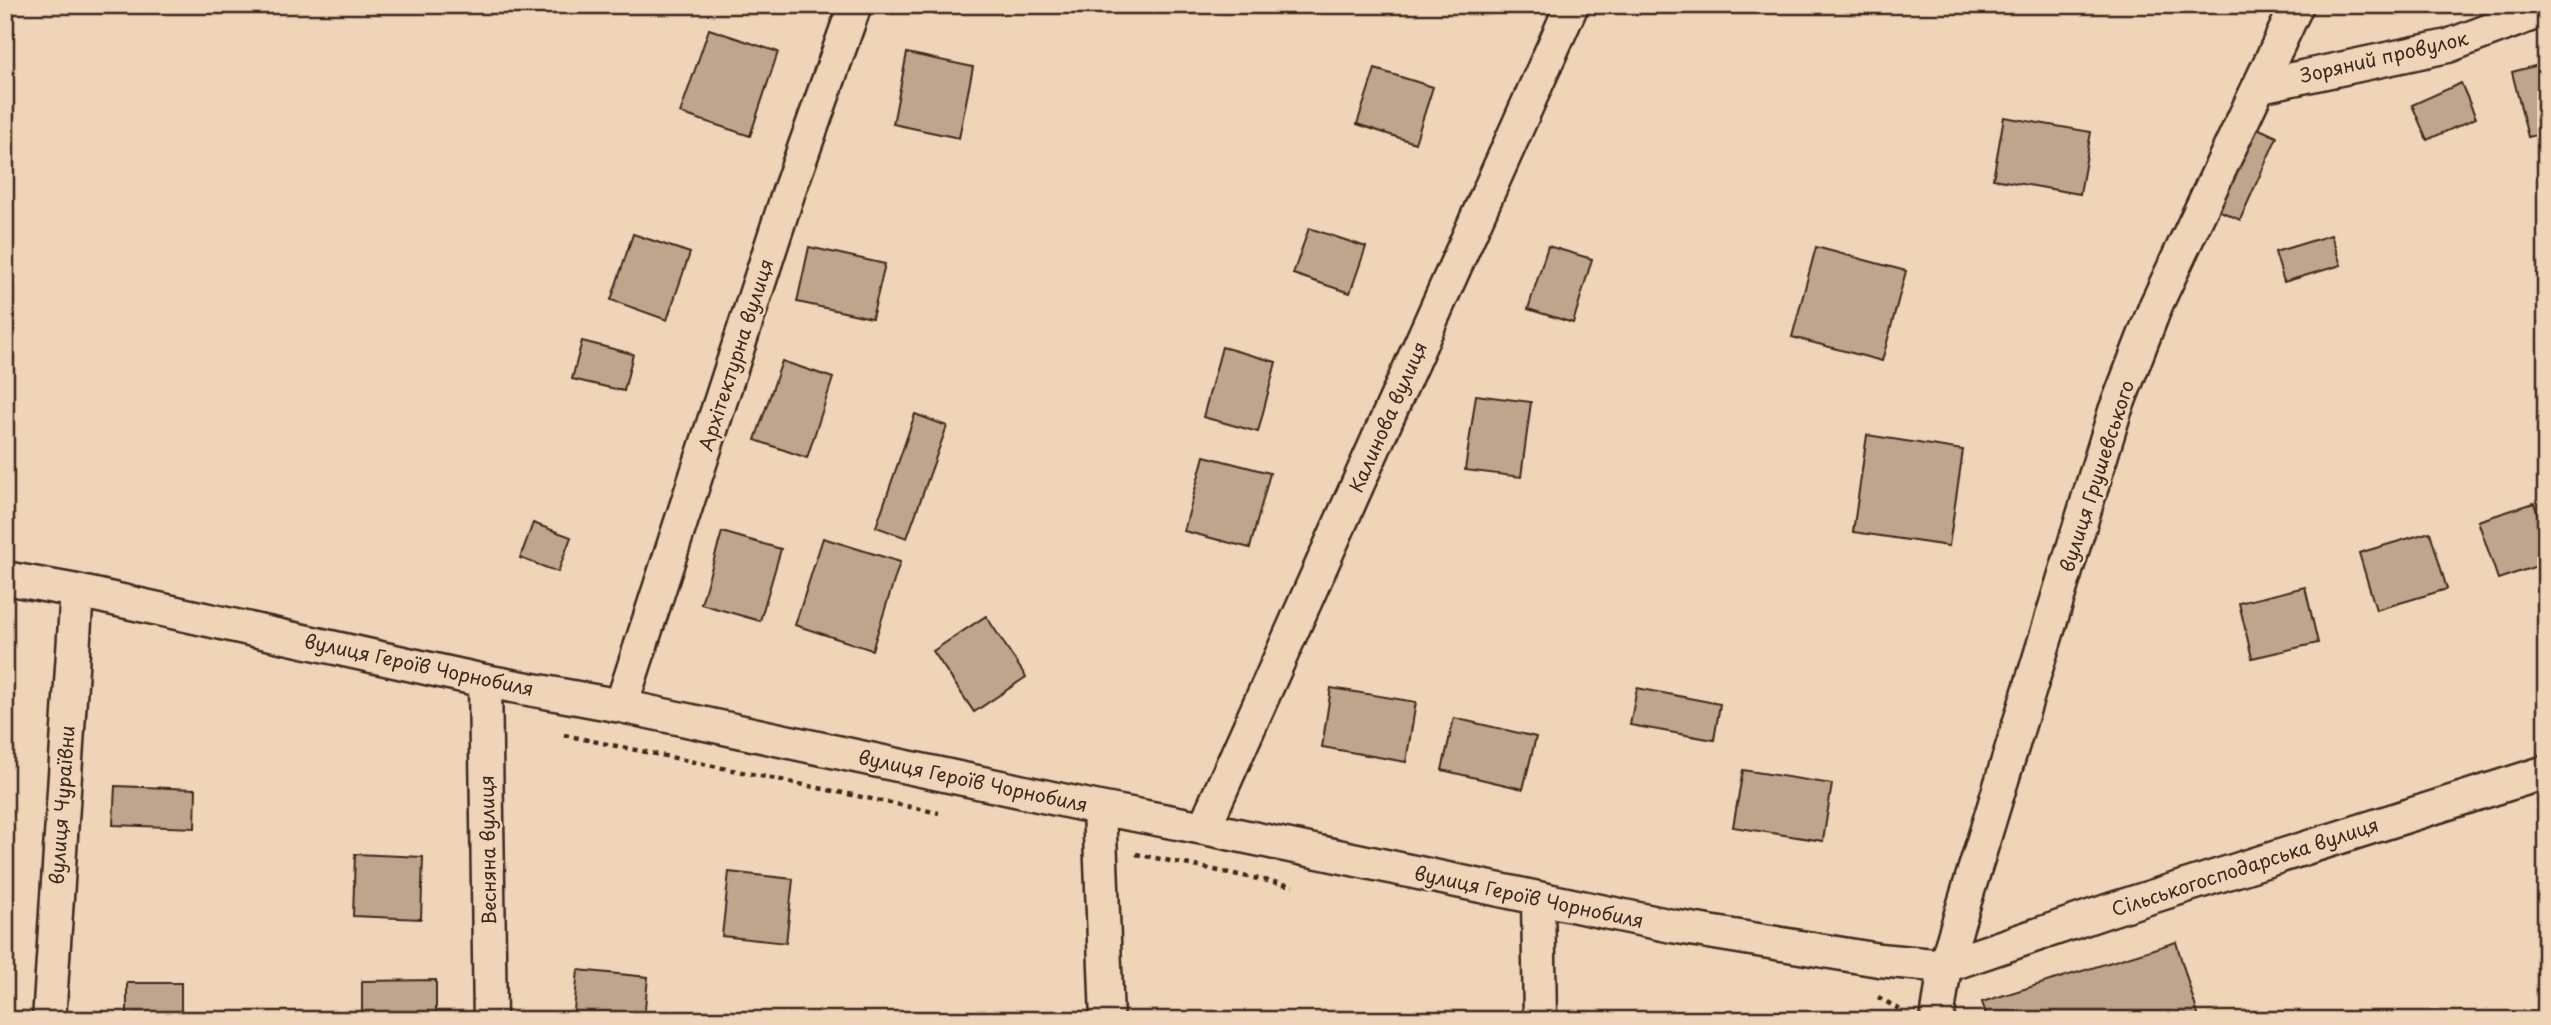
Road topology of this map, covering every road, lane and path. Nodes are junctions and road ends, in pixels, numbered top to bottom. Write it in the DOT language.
graph roads {
  1 [pos="855,5"];
  2 [pos="1572,5"];
  3 [pos="2297,5"];
  4 [pos="2546,9"];
  5 [pos="2260,86"];
  6 [pos="5,578"];
  7 [pos="77,591"];
  8 [pos="485,681"];
  9 [pos="621,706"];
  10 [pos="2546,772"];
  11 [pos="1099,808"];
  12 [pos="1204,828"];
  13 [pos="1538,900"];
  14 [pos="1945,966"];
  15 [pos="49,1020"];
  16 [pos="490,1020"];
  17 [pos="1107,1020"];
  18 [pos="1540,1020"];
  19 [pos="1937,1020"];
  1 -- 9 [label="street, Архітектурна вулиця"];
  2 -- 12 [label="street, Калинова вулиця"];
  3 -- 5 [label="street, вулиця Грушевського"];
  4 -- 5 [label="street, Зоряний провулок"];
  5 -- 14 [label="street, вулиця Грушевського"];
  6 -- 7 [label="street, вулиця Героїв Чорнобиля"];
  7 -- 8 [label="street, вулиця Героїв Чорнобиля"];
  7 -- 15 [label="street, вулиця Чураївни"];
  8 -- 9 [label="street, вулиця Героїв Чорнобиля"];
  8 -- 16 [label="street, Весняна вулиця"];
  9 -- 11 [label="street, вулиця Героїв Чорнобиля"];
  10 -- 14 [label="street, Сільськогосподарська вулиця"];
  11 -- 12 [label="street, вулиця Героїв Чорнобиля"];
  11 -- 17 [label="street"];
  12 -- 13 [label="street, вулиця Героїв Чорнобиля"];
  13 -- 14 [label="street, вулиця Героїв Чорнобиля"];
  13 -- 18 [label="street"];
  14 -- 19 [label="street, вулиця Грушевського"];
}
